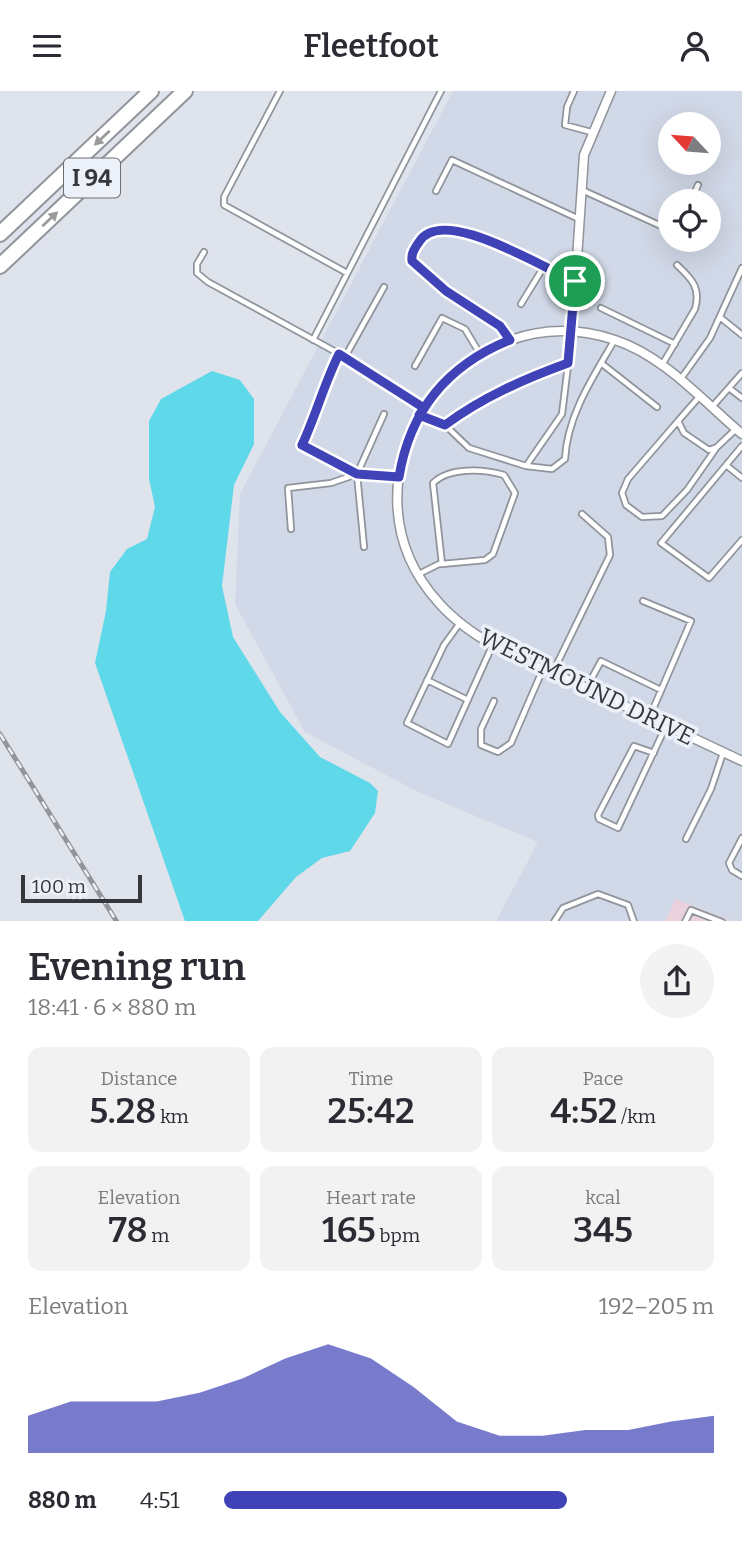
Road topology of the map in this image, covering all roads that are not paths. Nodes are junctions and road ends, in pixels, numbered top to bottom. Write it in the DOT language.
graph roads {
  1 [pos="151,91"];
  2 [pos="185,91"];
  3 [pos="280,91"];
  4 [pos="441,91"];
  5 [pos="574,91"];
  6 [pos="611,91"];
  7 [pos="592,132"];
  8 [pos="698,185"];
  9 [pos="696,189"];
  10 [pos="581,190"];
  11 [pos="436,191"];
  12 [pos="579,219"];
  13 [pos="658,225"];
  14 [pos="0,235"];
  15 [pos="204,252"];
  16 [pos="677,265"];
  17 [pos="0,266"];
  18 [pos="543,268"];
  19 [pos="742,268"];
  20 [pos="347,273"];
  21 [pos="575,281"];
  22 [pos="384,287"];
  23 [pos="521,304"];
  24 [pos="601,308"];
  25 [pos="720,318"];
  26 [pos="572,333"];
  27 [pos="742,335"];
  28 [pos="510,340"];
  29 [pos="614,340"];
  30 [pos="313,341"];
  31 [pos="675,344"];
  32 [pos="480,354"];
  33 [pos="342,355"];
  34 [pos="568,363"];
  35 [pos="601,363"];
  36 [pos="415,366"];
  37 [pos="662,366"];
  38 [pos="742,373"];
  39 [pos="680,380"];
  40 [pos="729,388"];
  41 [pos="699,397"];
  42 [pos="742,398"];
  43 [pos="657,407"];
  44 [pos="712,408"];
  45 [pos="421,411"];
  46 [pos="384,414"];
  47 [pos="678,421"];
  48 [pos="445,425"];
  49 [pos="739,431"];
  50 [pos="742,446"];
  51 [pos="717,447"];
  52 [pos="726,465"];
  53 [pos="526,466"];
  54 [pos="357,474"];
  55 [pos="399,477"];
  56 [pos="742,478"];
  57 [pos="582,515"];
  58 [pos="291,529"];
  59 [pos="742,540"];
  60 [pos="364,547"];
  61 [pos="442,564"];
  62 [pos="419,574"];
  63 [pos="643,601"];
  64 [pos="460,623"];
  65 [pos="493,644"];
  66 [pos="543,668"];
  67 [pos="553,672"];
  68 [pos="427,680"];
  69 [pos="586,688"];
  70 [pos="661,690"];
  71 [pos="468,699"];
  72 [pos="495,701"];
  73 [pos="649,717"];
  74 [pos="667,725"];
  75 [pos="723,752"];
  76 [pos="654,753"];
  77 [pos="742,761"];
  78 [pos="742,838"];
  79 [pos="686,839"];
  80 [pos="742,876"];
  81 [pos="710,919"];
  82 [pos="555,921"];
  83 [pos="634,921"];
  84 [pos="686,921"];
  1 -- 14 [label="highway, I 94, one-way"];
  17 -- 2 [label="highway, I 94, one-way"];
  3 -- 20 [label="lane"];
  4 -- 20 [label="lane"];
  5 -- 7 [label="lane"];
  6 -- 7 [label="street"];
  7 -- 10 [label="street"];
  8 -- 9 [label="lane"];
  10 -- 12 [label="street"];
  10 -- 13 [label="lane"];
  11 -- 12 [label="lane"];
  12 -- 21 [label="street"];
  15 -- 30 [label="lane"];
  16 -- 31 [label="lane"];
  18 -- 21 [label="lane"];
  18 -- 23 [label="lane"];
  18 -- 28 [label="lane"];
  19 -- 25 [label="lane"];
  20 -- 30 [label="lane"];
  21 -- 26 [label="street"];
  22 -- 33 [label="lane"];
  24 -- 31 [label="lane"];
  25 -- 27 [label="lane"];
  25 -- 39 [label="lane"];
  26 -- 28 [label="street, WESTMOUND DRIVE"];
  26 -- 29 [label="street, WESTMOUND DRIVE"];
  26 -- 34 [label="lane"];
  28 -- 32 [label="street, WESTMOUND DRIVE"];
  29 -- 35 [label="lane"];
  29 -- 37 [label="street, WESTMOUND DRIVE"];
  30 -- 33 [label="lane"];
  31 -- 37 [label="lane"];
  32 -- 36 [label="lane"];
  32 -- 45 [label="street, WESTMOUND DRIVE"];
  33 -- 45 [label="street"];
  33 -- 54 [label="lane"];
  34 -- 48 [label="lane"];
  34 -- 53 [label="lane"];
  35 -- 43 [label="lane"];
  35 -- 53 [label="lane"];
  37 -- 39 [label="street, WESTMOUND DRIVE"];
  38 -- 40 [label="lane"];
  39 -- 41 [label="street, WESTMOUND DRIVE"];
  40 -- 42 [label="lane"];
  40 -- 44 [label="lane"];
  41 -- 44 [label="street, WESTMOUND DRIVE"];
  41 -- 47 [label="lane"];
  44 -- 49 [label="street, WESTMOUND DRIVE"];
  45 -- 48 [label="lane"];
  45 -- 55 [label="street, WESTMOUND DRIVE"];
  46 -- 54 [label="lane"];
  47 -- 51 [label="lane"];
  47 -- 51 [label="lane"];
  48 -- 53 [label="lane"];
  49 -- 51 [label="lane"];
  50 -- 52 [label="lane"];
  52 -- 56 [label="lane"];
  52 -- 59 [label="lane"];
  54 -- 55 [label="lane"];
  54 -- 58 [label="lane"];
  54 -- 60 [label="lane"];
  55 -- 62 [label="street, WESTMOUND DRIVE"];
  57 -- 67 [label="lane"];
  61 -- 61 [label="lane"];
  61 -- 62 [label="lane"];
  62 -- 64 [label="street, WESTMOUND DRIVE"];
  63 -- 70 [label="lane"];
  64 -- 65 [label="street, WESTMOUND DRIVE"];
  64 -- 68 [label="lane"];
  65 -- 66 [label="street, WESTMOUND DRIVE"];
  65 -- 71 [label="lane"];
  66 -- 67 [label="street, WESTMOUND DRIVE"];
  66 -- 72 [label="lane"];
  67 -- 69 [label="street, WESTMOUND DRIVE"];
  68 -- 71 [label="lane"];
  68 -- 71 [label="lane"];
  69 -- 70 [label="lane"];
  69 -- 73 [label="street, WESTMOUND DRIVE"];
  70 -- 73 [label="lane"];
  73 -- 74 [label="street, WESTMOUND DRIVE"];
  74 -- 75 [label="street, WESTMOUND DRIVE"];
  74 -- 76 [label="lane"];
  75 -- 77 [label="street, WESTMOUND DRIVE"];
  75 -- 79 [label="lane"];
  76 -- 76 [label="lane"];
  78 -- 80 [label="lane"];
  81 -- 84 [label="lane"];
  82 -- 83 [label="lane"];
}
